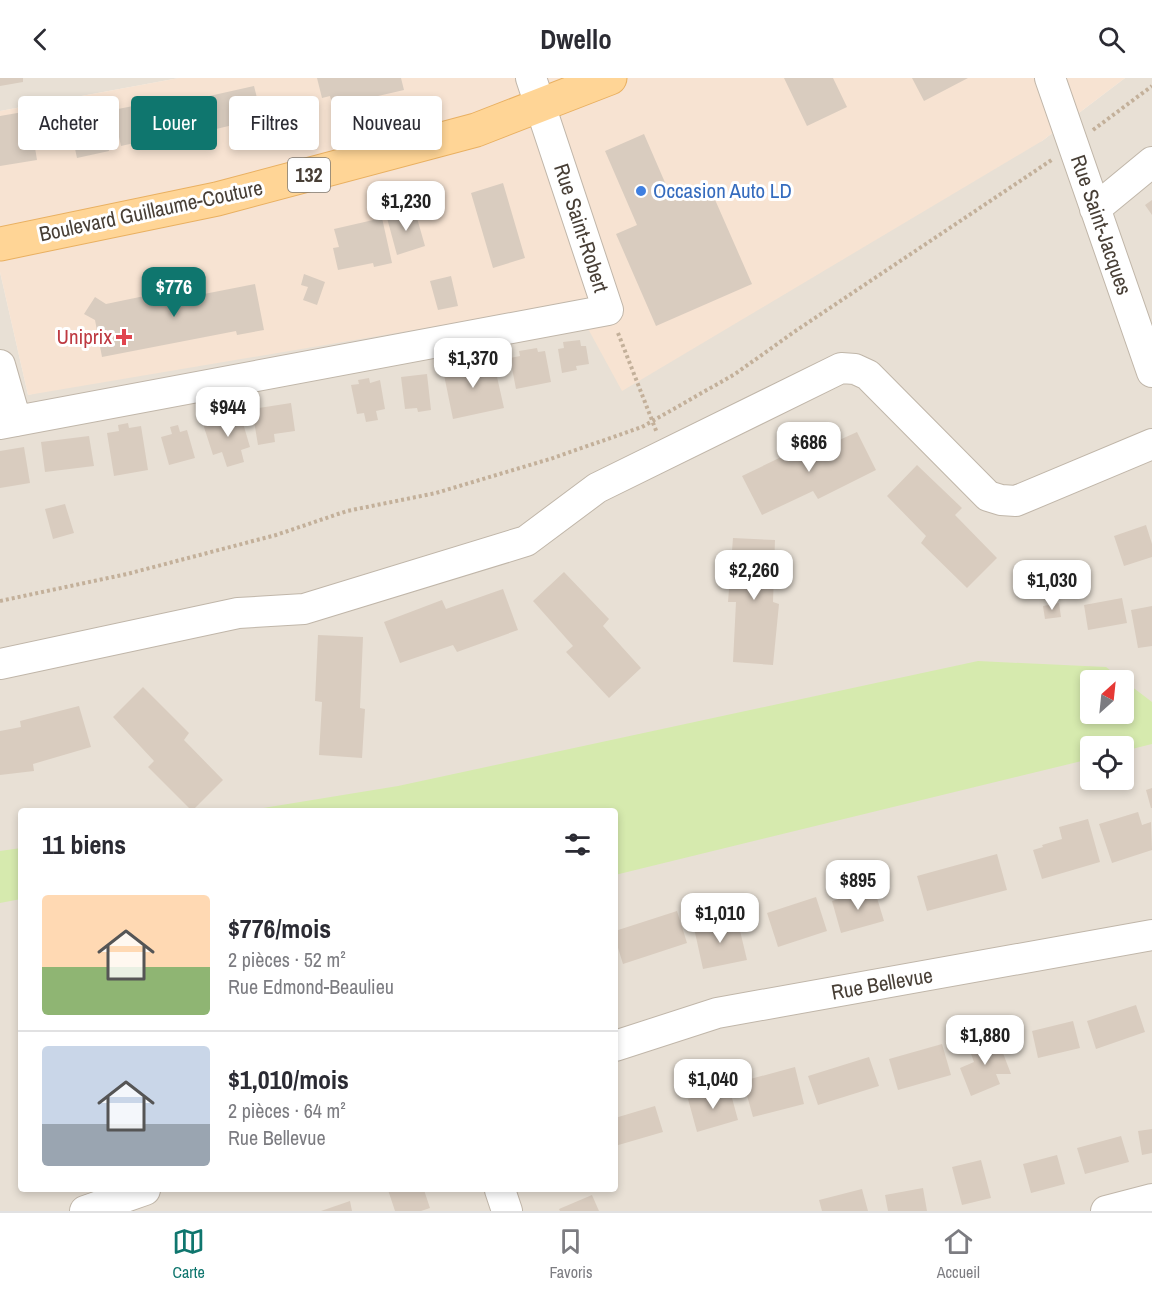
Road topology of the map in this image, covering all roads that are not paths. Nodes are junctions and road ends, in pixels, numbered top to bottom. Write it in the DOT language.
graph roads {
  1 [pos="610,78"];
  2 [pos="1050,78"];
  3 [pos="536,92"];
  4 [pos="1152,162"];
  5 [pos="1095,209"];
  6 [pos="0,244"];
  7 [pos="0,365"];
  8 [pos="1152,372"];
  9 [pos="8,423"];
  10 [pos="1152,444"];
  11 [pos="0,664"];
  12 [pos="1152,935"];
  13 [pos="618,1045"];
  14 [pos="139,1192"];
  15 [pos="501,1192"];
  16 [pos="1152,1199"];
  17 [pos="85,1211"];
  18 [pos="507,1211"];
  19 [pos="1106,1211"];
  1 -- 3 [label="main road, Boulevard Guillaume-Couture / 132"];
  2 -- 5 [label="street, Rue Saint-Jacques"];
  3 -- 6 [label="main road, Boulevard Guillaume-Couture / 132"];
  3 -- 9 [label="street, Rue Saint-Robert"];
  4 -- 5 [label="street"];
  5 -- 8 [label="street, Rue Saint-Jacques"];
  7 -- 9 [label="street"];
  10 -- 11 [label="street"];
  12 -- 13 [label="street, Rue Bellevue"];
  14 -- 17 [label="street"];
  15 -- 18 [label="street"];
  16 -- 19 [label="street"];
}
